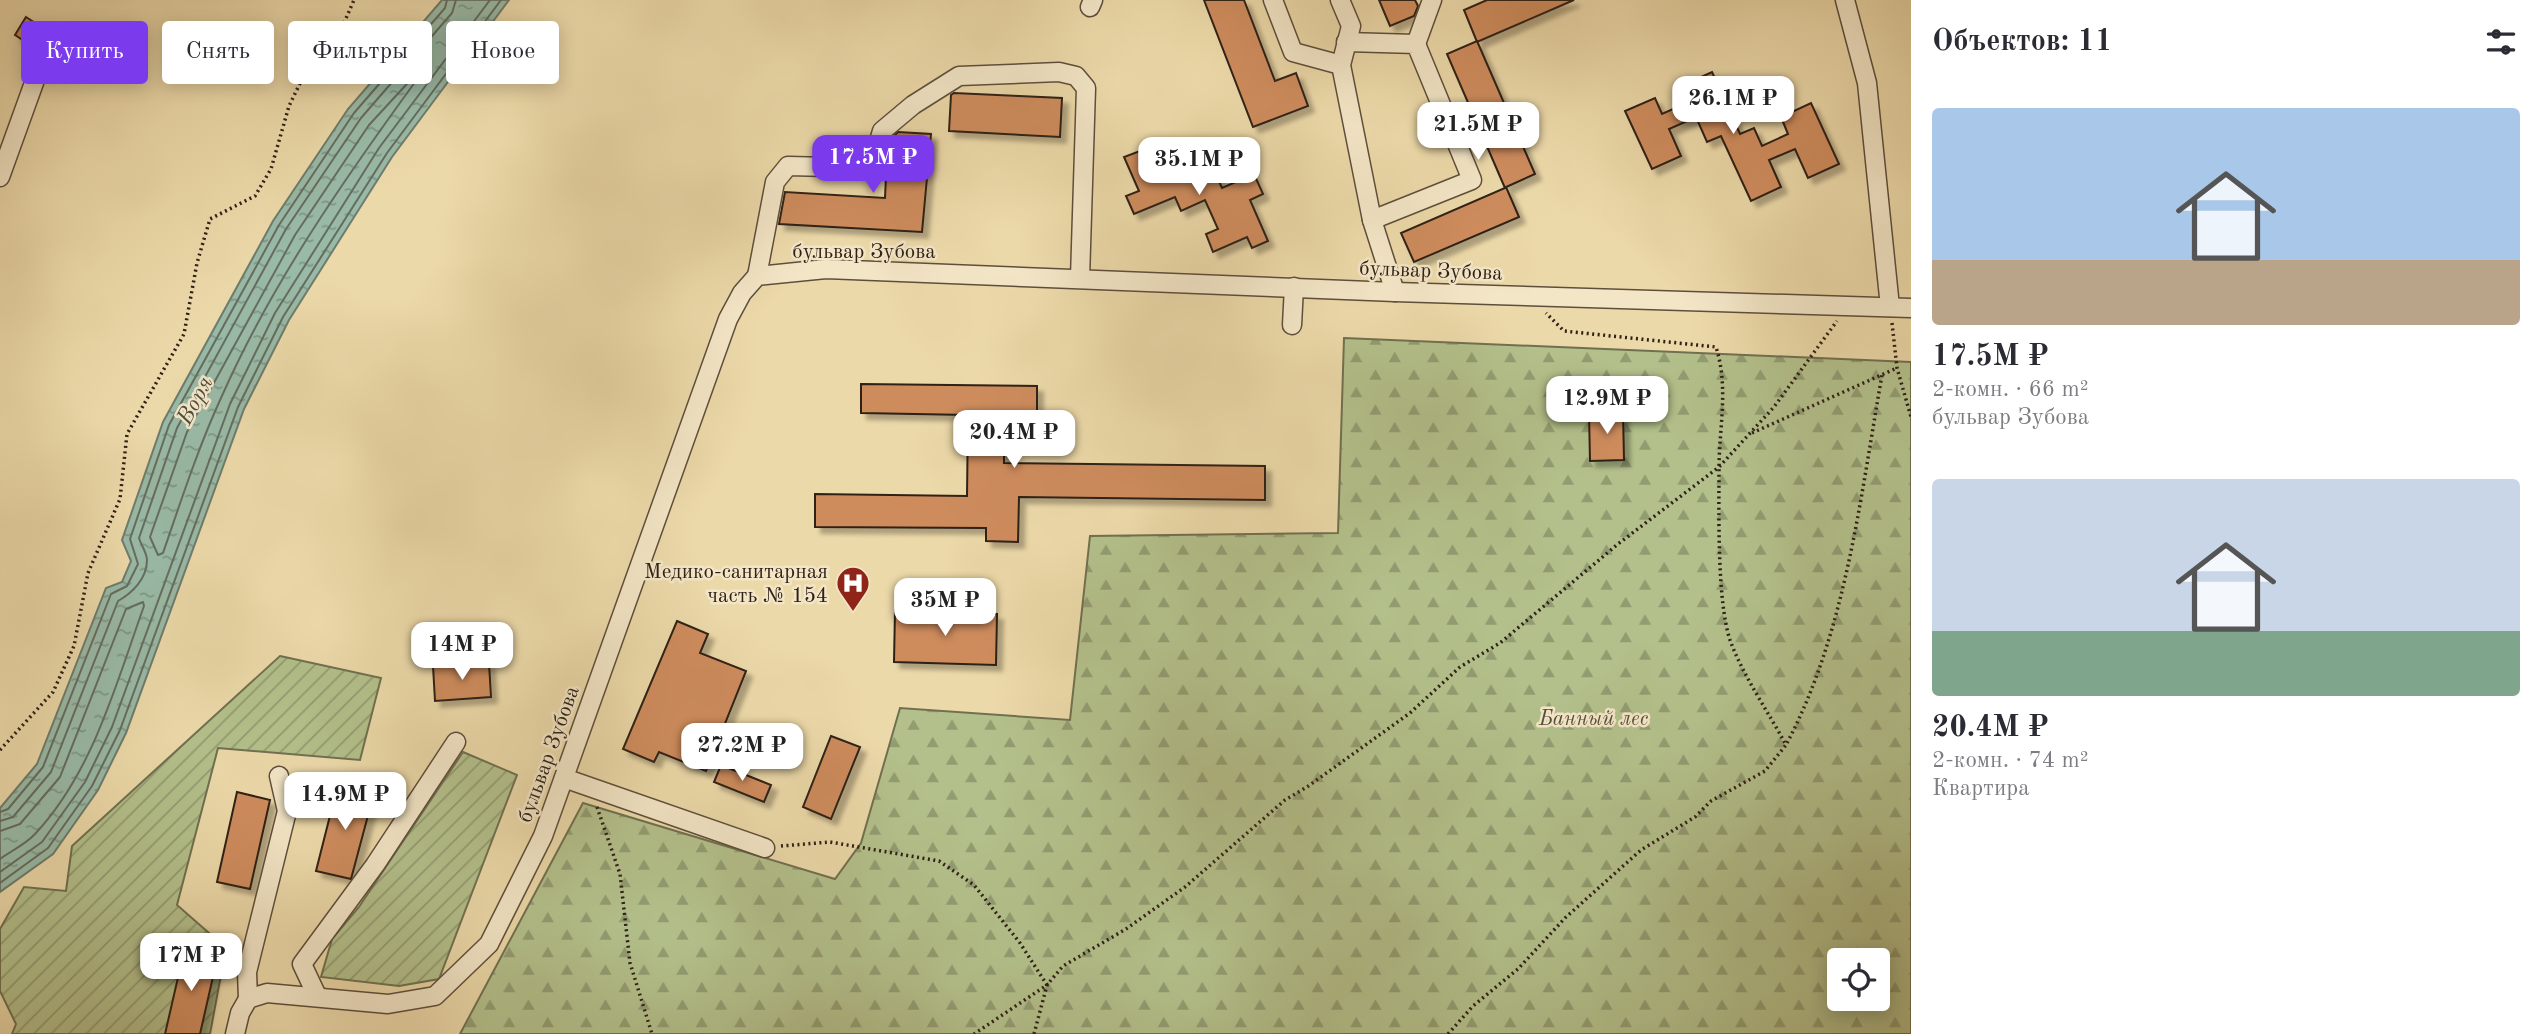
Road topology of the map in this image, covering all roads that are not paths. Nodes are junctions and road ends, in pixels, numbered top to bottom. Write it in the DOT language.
graph roads {
  1 [pos="1273,0"];
  2 [pos="1340,0"];
  3 [pos="1432,0"];
  4 [pos="1845,0"];
  5 [pos="1346,42"];
  6 [pos="1416,44"];
  7 [pos="1341,65"];
  8 [pos="33,84"];
  9 [pos="5,152"];
  10 [pos="0,177"];
  11 [pos="1372,220"];
  12 [pos="757,276"];
  13 [pos="1080,278"];
  14 [pos="1294,287"];
  15 [pos="1395,292"];
  16 [pos="1890,307"];
  17 [pos="1911,308"];
  18 [pos="1293,325"];
  19 [pos="456,742"];
  20 [pos="279,776"];
  21 [pos="564,778"];
  22 [pos="765,848"];
  23 [pos="317,996"];
  24 [pos="248,999"];
  25 [pos="235,1034"];
  1 -- 7 [label="street"];
  2 -- 5 [label="street"];
  3 -- 6 [label="street"];
  4 -- 16 [label="street"];
  5 -- 6 [label="street"];
  5 -- 7 [label="street"];
  6 -- 11 [label="street"];
  7 -- 11 [label="street"];
  8 -- 9 [label="street"];
  9 -- 10 [label="street"];
  11 -- 15 [label="street"];
  12 -- 13 [label="street, бульвар Зубова"];
  12 -- 13 [label="street"];
  12 -- 21 [label="street, бульвар Зубова"];
  13 -- 14 [label="street, бульвар Зубова"];
  14 -- 15 [label="street, бульвар Зубова"];
  14 -- 18 [label="street"];
  15 -- 16 [label="street, бульвар Зубова"];
  16 -- 17 [label="street, бульвар Зубова"];
  19 -- 23 [label="street"];
  20 -- 24 [label="street"];
  21 -- 22 [label="street"];
  21 -- 23 [label="street, бульвар Зубова"];
  23 -- 24 [label="street, бульвар Зубова"];
  24 -- 25 [label="street"];
}
